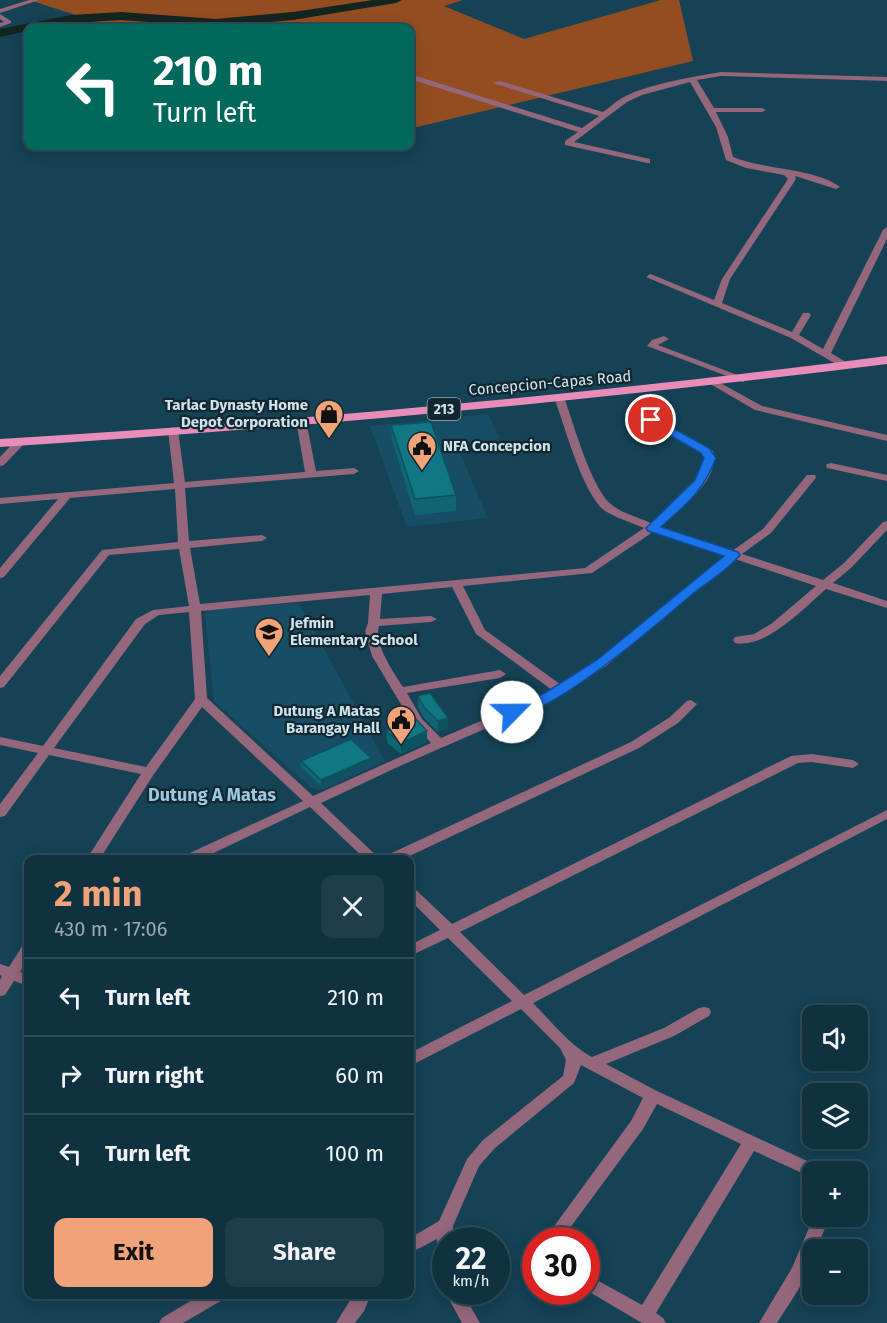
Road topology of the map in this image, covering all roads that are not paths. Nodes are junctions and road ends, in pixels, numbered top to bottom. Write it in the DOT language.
graph roads {
  1 [pos="36,0"];
  2 [pos="0,9"];
  3 [pos="0,16"];
  4 [pos="0,25"];
  5 [pos="414,79"];
  6 [pos="692,79"];
  7 [pos="887,79"];
  8 [pos="497,83"];
  9 [pos="711,110"];
  10 [pos="762,110"];
  11 [pos="604,115"];
  12 [pos="583,131"];
  13 [pos="647,161"];
  14 [pos="789,174"];
  15 [pos="836,187"];
  16 [pos="887,230"];
  17 [pos="650,277"];
  18 [pos="717,304"];
  19 [pos="806,315"];
  20 [pos="794,336"];
  21 [pos="664,339"];
  22 [pos="826,353"];
  23 [pos="887,360"];
  24 [pos="846,366"];
  25 [pos="743,380"];
  26 [pos="715,383"];
  27 [pos="560,400"];
  28 [pos="301,420"];
  29 [pos="651,420"];
  30 [pos="173,430"];
  31 [pos="887,438"];
  32 [pos="21,441"];
  33 [pos="0,443"];
  34 [pos="0,463"];
  35 [pos="831,466"];
  36 [pos="354,471"];
  37 [pos="311,475"];
  38 [pos="811,477"];
  39 [pos="887,478"];
  40 [pos="180,486"];
  41 [pos="66,497"];
  42 [pos="0,501"];
  43 [pos="887,524"];
  44 [pos="652,528"];
  45 [pos="262,538"];
  46 [pos="184,545"];
  47 [pos="733,555"];
  48 [pos="0,575"];
  49 [pos="456,583"];
  50 [pos="827,584"];
  51 [pos="376,591"];
  52 [pos="887,605"];
  53 [pos="195,608"];
  54 [pos="431,619"];
  55 [pos="374,623"];
  56 [pos="739,640"];
  57 [pos="500,674"];
  58 [pos="0,684"];
  59 [pos="399,690"];
  60 [pos="560,690"];
  61 [pos="201,699"];
  62 [pos="691,704"];
  63 [pos="0,741"];
  64 [pos="438,743"];
  65 [pos="45,750"];
  66 [pos="853,764"];
  67 [pos="149,772"];
  68 [pos="314,802"];
  69 [pos="0,813"];
  70 [pos="887,814"];
  71 [pos="95,855"];
  72 [pos="197,855"];
  73 [pos="370,855"];
  74 [pos="399,855"];
  75 [pos="414,896"];
  76 [pos="451,931"];
  77 [pos="414,949"];
  78 [pos="24,953"];
  79 [pos="6,971"];
  80 [pos="24,979"];
  81 [pos="0,991"];
  82 [pos="522,1002"];
  83 [pos="704,1012"];
  84 [pos="574,1054"];
  85 [pos="414,1058"];
  86 [pos="590,1064"];
  87 [pos="652,1095"];
  88 [pos="751,1142"];
  89 [pos="802,1166"];
  90 [pos="445,1226"];
  91 [pos="562,1227"];
  92 [pos="817,1227"];
  93 [pos="414,1244"];
  94 [pos="600,1289"];
  95 [pos="209,1299"];
  96 [pos="361,1299"];
  97 [pos="460,1305"];
  98 [pos="651,1319"];
  99 [pos="168,1323"];
  100 [pos="345,1323"];
  101 [pos="471,1323"];
  102 [pos="768,1323"];
  1 -- 2 [label="street"];
  3 -- 4 [label="street"];
  5 -- 12 [label="street"];
  6 -- 7 [label="street"];
  6 -- 9 [label="street"];
  6 -- 11 [label="street"];
  8 -- 11 [label="street"];
  9 -- 10 [label="street"];
  9 -- 14 [label="street"];
  11 -- 12 [label="street"];
  12 -- 13 [label="street"];
  14 -- 15 [label="street"];
  14 -- 18 [label="street"];
  16 -- 22 [label="street"];
  17 -- 18 [label="street"];
  18 -- 20 [label="street"];
  19 -- 20 [label="street"];
  20 -- 22 [label="street"];
  21 -- 25 [label="street"];
  22 -- 24 [label="street"];
  23 -- 24 [label="main road, Concepcion-Capas Road / 213"];
  24 -- 25 [label="main road, Concepcion-Capas Road / 213"];
  25 -- 26 [label="main road, Concepcion-Capas Road / 213"];
  26 -- 27 [label="main road, Concepcion-Capas Road / 213"];
  26 -- 31 [label="street"];
  27 -- 28 [label="main road, Concepcion-Capas Road / 213"];
  27 -- 44 [label="street"];
  28 -- 30 [label="main road, Concepcion-Capas Road / 213"];
  28 -- 37 [label="street"];
  29 -- 44 [label="street"];
  30 -- 32 [label="main road, Concepcion-Capas Road / 213"];
  30 -- 40 [label="street"];
  32 -- 33 [label="main road, Concepcion-Capas Road / 213"];
  32 -- 34 [label="street"];
  35 -- 39 [label="street"];
  36 -- 37 [label="street"];
  37 -- 40 [label="street"];
  38 -- 47 [label="street"];
  40 -- 41 [label="street"];
  40 -- 46 [label="street"];
  41 -- 42 [label="street"];
  41 -- 48 [label="street"];
  43 -- 50 [label="street"];
  44 -- 47 [label="street"];
  44 -- 49 [label="street"];
  45 -- 46 [label="street"];
  46 -- 53 [label="street"];
  46 -- 58 [label="street"];
  47 -- 50 [label="street"];
  47 -- 60 [label="street"];
  49 -- 51 [label="street"];
  49 -- 60 [label="street"];
  50 -- 52 [label="street"];
  50 -- 56 [label="street"];
  51 -- 53 [label="street"];
  51 -- 55 [label="street"];
  53 -- 61 [label="street"];
  53 -- 65 [label="street"];
  54 -- 55 [label="street"];
  55 -- 59 [label="street"];
  57 -- 59 [label="street"];
  59 -- 64 [label="street"];
  60 -- 64 [label="street"];
  61 -- 67 [label="street"];
  61 -- 68 [label="street"];
  62 -- 74 [label="street"];
  63 -- 65 [label="street"];
  64 -- 68 [label="street"];
  65 -- 67 [label="street"];
  65 -- 69 [label="street"];
  66 -- 76 [label="street"];
  67 -- 71 [label="street"];
  68 -- 72 [label="street"];
  68 -- 73 [label="street"];
  70 -- 82 [label="street"];
  75 -- 76 [label="street"];
  76 -- 77 [label="street"];
  76 -- 82 [label="street"];
  78 -- 79 [label="street"];
  79 -- 80 [label="street"];
  79 -- 81 [label="street"];
  82 -- 84 [label="street"];
  82 -- 85 [label="street"];
  83 -- 86 [label="street"];
  84 -- 86 [label="street"];
  84 -- 90 [label="street"];
  86 -- 87 [label="street"];
  87 -- 88 [label="street"];
  87 -- 91 [label="street"];
  88 -- 89 [label="street"];
  88 -- 98 [label="street"];
  90 -- 93 [label="street"];
  92 -- 102 [label="street"];
  94 -- 98 [label="street"];
  95 -- 99 [label="street"];
  96 -- 100 [label="street"];
  97 -- 101 [label="street"];
}
